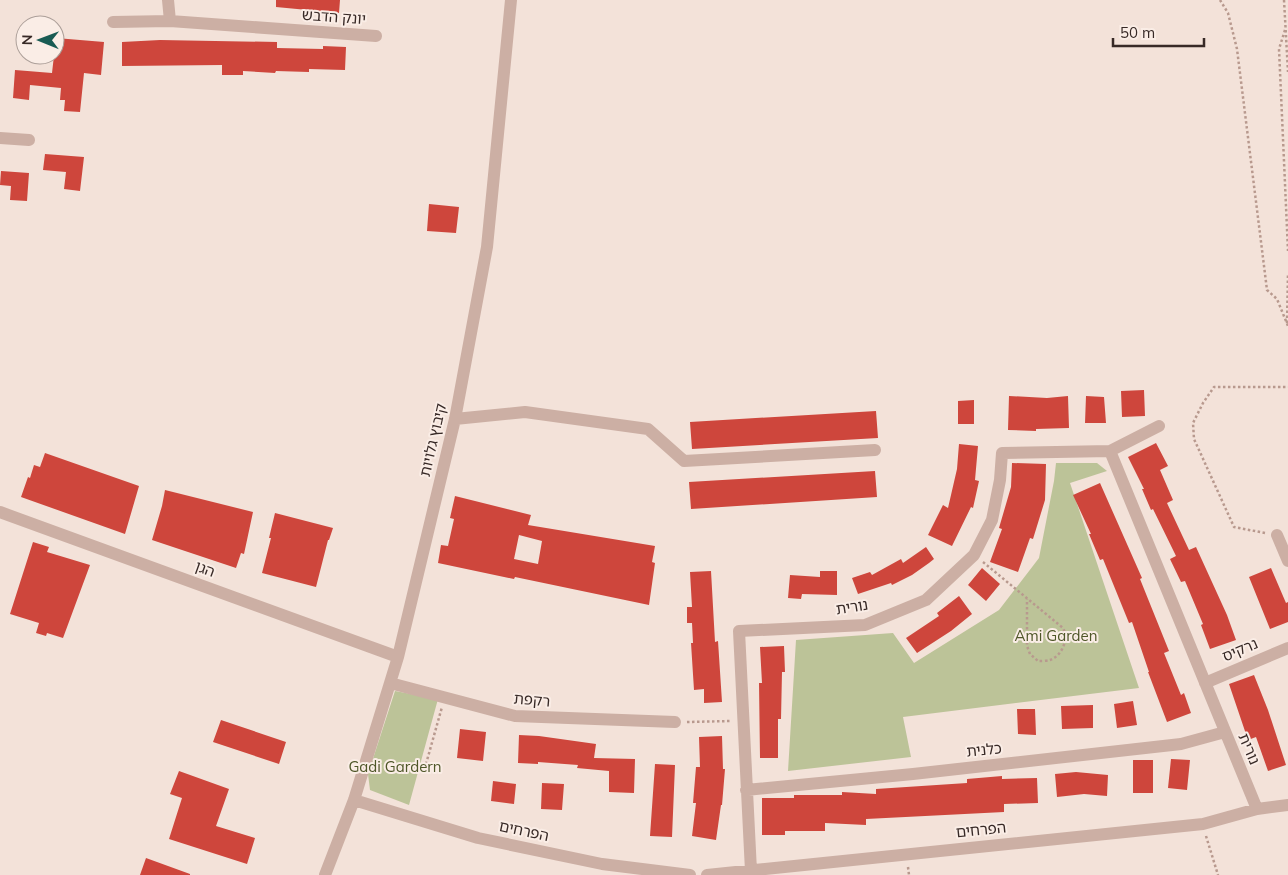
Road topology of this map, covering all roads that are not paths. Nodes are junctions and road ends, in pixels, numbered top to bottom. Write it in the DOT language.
graph roads {
  1 [pos="168,0"];
  2 [pos="511,0"];
  3 [pos="170,21"];
  4 [pos="112,22"];
  5 [pos="376,36"];
  6 [pos="0,138"];
  7 [pos="29,140"];
  8 [pos="455,419"];
  9 [pos="1159,426"];
  10 [pos="875,450"];
  11 [pos="1110,451"];
  12 [pos="0,512"];
  13 [pos="1278,534"];
  14 [pos="1288,561"];
  15 [pos="1288,648"];
  16 [pos="398,657"];
  17 [pos="390,682"];
  18 [pos="1205,683"];
  19 [pos="675,722"];
  20 [pos="1224,732"];
  21 [pos="746,790"];
  22 [pos="354,800"];
  23 [pos="1288,805"];
  24 [pos="1257,809"];
  25 [pos="750,871"];
  26 [pos="325,875"];
  27 [pos="690,875"];
  28 [pos="707,875"];
  1 -- 3 [label="street"];
  2 -- 8 [label="street, קיבוץ גלויות"];
  3 -- 4 [label="street, יונק הדבש"];
  3 -- 5 [label="street, יונק הדבש"];
  6 -- 7 [label="street"];
  8 -- 10 [label="street"];
  8 -- 16 [label="street, קיבוץ גלויות"];
  9 -- 11 [label="street, נורית"];
  11 -- 18 [label="street, נורית"];
  11 -- 21 [label="street, נורית"];
  12 -- 16 [label="street, הגן"];
  13 -- 14 [label="street"];
  15 -- 18 [label="street, נרקיס"];
  16 -- 17 [label="street, קיבוץ גלויות"];
  17 -- 19 [label="street, רקפת"];
  17 -- 22 [label="street, קיבוץ גלויות"];
  18 -- 20 [label="street, נורית"];
  20 -- 21 [label="street, כלנית"];
  20 -- 24 [label="street, נורית"];
  21 -- 25 [label="street, נורית"];
  22 -- 26 [label="street, קיבוץ גלויות"];
  22 -- 27 [label="street, הפרחים"];
  23 -- 24 [label="street, הפרחים"];
  24 -- 25 [label="street, הפרחים"];
  25 -- 28 [label="street, הפרחים"];
}
